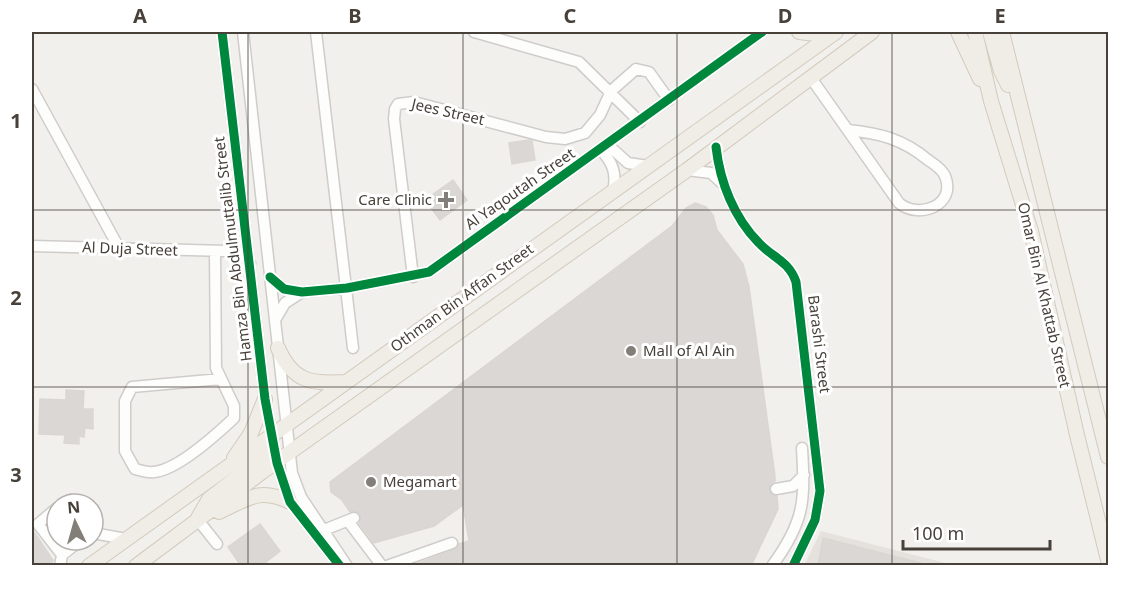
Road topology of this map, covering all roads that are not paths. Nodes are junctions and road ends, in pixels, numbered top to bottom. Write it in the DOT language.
graph roads {
  1 [pos="222,32"];
  2 [pos="243,32"];
  3 [pos="316,32"];
  4 [pos="474,32"];
  5 [pos="762,32"];
  6 [pos="799,32"];
  7 [pos="827,32"];
  8 [pos="836,32"];
  9 [pos="872,32"];
  10 [pos="958,32"];
  11 [pos="975,32"];
  12 [pos="990,32"];
  13 [pos="1002,32"];
  14 [pos="812,78"];
  15 [pos="32,89"];
  16 [pos="611,91"];
  17 [pos="1016,97"];
  18 [pos="669,100"];
  19 [pos="991,101"];
  20 [pos="640,122"];
  21 [pos="848,130"];
  22 [pos="716,147"];
  23 [pos="605,148"];
  24 [pos="648,166"];
  25 [pos="687,170"];
  26 [pos="723,184"];
  27 [pos="613,191"];
  28 [pos="246,233"];
  29 [pos="32,246"];
  30 [pos="119,248"];
  31 [pos="228,251"];
  32 [pos="215,252"];
  33 [pos="249,263"];
  34 [pos="270,277"];
  35 [pos="413,278"];
  36 [pos="347,288"];
  37 [pos="302,292"];
  38 [pos="275,320"];
  39 [pos="278,348"];
  40 [pos="353,348"];
  41 [pos="221,379"];
  42 [pos="345,382"];
  43 [pos="265,399"];
  44 [pos="286,426"];
  45 [pos="267,439"];
  46 [pos="802,448"];
  47 [pos="289,454"];
  48 [pos="1108,456"];
  49 [pos="277,463"];
  50 [pos="227,468"];
  51 [pos="804,475"];
  52 [pos="290,502"];
  53 [pos="803,505"];
  54 [pos="45,518"];
  55 [pos="198,520"];
  56 [pos="324,530"];
  57 [pos="45,535"];
  58 [pos="105,536"];
  59 [pos="126,539"];
  60 [pos="452,543"];
  61 [pos="217,544"];
  62 [pos="1108,560"];
  63 [pos="89,566"];
  64 [pos="136,566"];
  65 [pos="340,566"];
  66 [pos="347,566"];
  67 [pos="382,566"];
  68 [pos="387,566"];
  69 [pos="772,566"];
  70 [pos="793,566"];
  1 -- 28 [label="street, Hamza Bin Abdulmuttalib Street"];
  2 -- 34 [label="street"];
  3 -- 36 [label="street"];
  4 -- 16 [label="street"];
  5 -- 18 [label="street, Al Yaqoutah Street"];
  6 -- 7 [label="main road"];
  8 -- 24 [label="main road, Othman Bin Affan Street"];
  9 -- 14 [label="main road, Othman Bin Affan Street"];
  10 -- 19 [label="main road"];
  11 -- 19 [label="main road, Omar Bin Al Khattab Street"];
  12 -- 17 [label="main road"];
  13 -- 17 [label="main road, Omar Bin Al Khattab Street"];
  14 -- 21 [label="street"];
  14 -- 22 [label="main road, Othman Bin Affan Street"];
  15 -- 30 [label="street"];
  16 -- 18 [label="street"];
  16 -- 20 [label="street"];
  16 -- 35 [label="street, Jees Street"];
  17 -- 48 [label="main road, Omar Bin Al Khattab Street"];
  18 -- 20 [label="street, Al Yaqoutah Street"];
  19 -- 62 [label="main road, Omar Bin Al Khattab Street"];
  20 -- 23 [label="street, Al Yaqoutah Street"];
  21 -- 21 [label="street"];
  22 -- 25 [label="main road, Othman Bin Affan Street"];
  22 -- 26 [label="street, Barashi Street"];
  23 -- 24 [label="street"];
  23 -- 27 [label="street"];
  23 -- 35 [label="street, Al Yaqoutah Street"];
  24 -- 27 [label="main road, Othman Bin Affan Street"];
  25 -- 26 [label="street"];
  25 -- 47 [label="main road, Othman Bin Affan Street"];
  26 -- 70 [label="street, Barashi Street"];
  27 -- 42 [label="main road, Othman Bin Affan Street"];
  28 -- 31 [label="street"];
  28 -- 33 [label="street, Hamza Bin Abdulmuttalib Street"];
  29 -- 30 [label="street, Al Duja Street"];
  30 -- 32 [label="street, Al Duja Street"];
  31 -- 32 [label="street, Al Duja Street"];
  31 -- 33 [label="street"];
  32 -- 41 [label="street"];
  33 -- 43 [label="street, Hamza Bin Abdulmuttalib Street"];
  34 -- 37 [label="street, Al Yaqoutah Street"];
  34 -- 38 [label="street"];
  35 -- 36 [label="street, Al Yaqoutah Street"];
  36 -- 37 [label="street, Al Yaqoutah Street"];
  36 -- 40 [label="street"];
  37 -- 38 [label="street"];
  38 -- 39 [label="street"];
  39 -- 42 [label="main road"];
  39 -- 44 [label="street"];
  41 -- 41 [label="street"];
  42 -- 44 [label="main road, Othman Bin Affan Street"];
  43 -- 45 [label="street, Hamza Bin Abdulmuttalib Street"];
  43 -- 50 [label="main road"];
  44 -- 45 [label="main road, Othman Bin Affan Street"];
  44 -- 47 [label="street"];
  45 -- 49 [label="street, Hamza Bin Abdulmuttalib Street"];
  45 -- 50 [label="main road, Othman Bin Affan Street"];
  45 -- 55 [label="main road"];
  46 -- 51 [label="street"];
  47 -- 49 [label="main road, Othman Bin Affan Street"];
  47 -- 56 [label="street"];
  49 -- 52 [label="street, Hamza Bin Abdulmuttalib Street"];
  49 -- 55 [label="main road, Othman Bin Affan Street"];
  50 -- 59 [label="main road, Othman Bin Affan Street"];
  51 -- 53 [label="street"];
  51 -- 53 [label="street"];
  52 -- 55 [label="main road"];
  52 -- 65 [label="street, Hamza Bin Abdulmuttalib Street"];
  53 -- 69 [label="street"];
  54 -- 57 [label="street"];
  55 -- 61 [label="street"];
  55 -- 64 [label="main road, Othman Bin Affan Street"];
  56 -- 66 [label="street"];
  56 -- 67 [label="street"];
  58 -- 59 [label="street"];
  59 -- 63 [label="main road, Othman Bin Affan Street"];
  60 -- 68 [label="street"];
}
